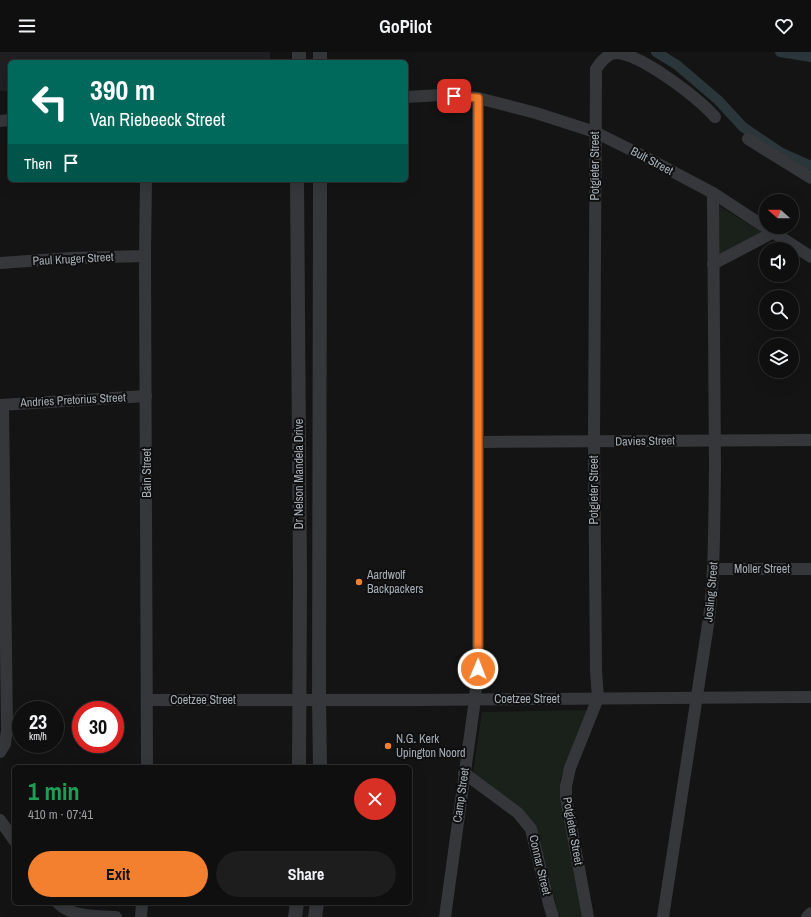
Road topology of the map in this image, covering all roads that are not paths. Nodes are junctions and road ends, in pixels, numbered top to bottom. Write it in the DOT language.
graph roads {
  1 [pos="408,97"];
  2 [pos="478,98"];
  3 [pos="715,117"];
  4 [pos="595,132"];
  5 [pos="748,139"];
  6 [pos="811,178"];
  7 [pos="146,182"];
  8 [pos="297,182"];
  9 [pos="320,182"];
  10 [pos="713,194"];
  11 [pos="759,224"];
  12 [pos="770,234"];
  13 [pos="774,234"];
  14 [pos="145,256"];
  15 [pos="811,257"];
  16 [pos="0,263"];
  17 [pos="713,264"];
  18 [pos="146,396"];
  19 [pos="2,405"];
  20 [pos="715,440"];
  21 [pos="811,440"];
  22 [pos="594,441"];
  23 [pos="478,442"];
  24 [pos="811,569"];
  25 [pos="714,570"];
  26 [pos="3,616"];
  27 [pos="811,697"];
  28 [pos="598,698"];
  29 [pos="696,698"];
  30 [pos="475,699"];
  31 [pos="148,700"];
  32 [pos="298,700"];
  33 [pos="319,700"];
  34 [pos="0,752"];
  35 [pos="147,765"];
  36 [pos="299,765"];
  37 [pos="320,765"];
  38 [pos="464,773"];
  39 [pos="0,820"];
  40 [pos="12,837"];
  41 [pos="60,905"];
  42 [pos="142,905"];
  43 [pos="297,905"];
  44 [pos="317,905"];
  45 [pos="811,913"];
  46 [pos="116,917"];
  47 [pos="141,917"];
  48 [pos="295,917"];
  49 [pos="315,917"];
  50 [pos="445,917"];
  51 [pos="554,917"];
  52 [pos="588,917"];
  53 [pos="663,917"];
  54 [pos="807,917"];
  1 -- 2 [label="street, Bult Street"];
  2 -- 4 [label="street, Bult Street"];
  2 -- 23 [label="street, Camp Street"];
  3 -- 4 [label="street, Potgieter Street"];
  4 -- 10 [label="street, Bult Street"];
  4 -- 22 [label="street, Potgieter Street"];
  5 -- 6 [label="street"];
  7 -- 14 [label="street, Bain Street"];
  8 -- 32 [label="street, Dr Nelson Mandela Drive"];
  9 -- 33 [label="street, Dr Nelson Mandela Drive"];
  10 -- 11 [label="street, Bult Street"];
  10 -- 17 [label="street, Josling Street"];
  12 -- 17 [label="street"];
  13 -- 15 [label="street, Bult Street"];
  14 -- 16 [label="street, Paul Kruger Street"];
  14 -- 18 [label="street, Bain Street"];
  17 -- 20 [label="street, Josling Street"];
  18 -- 19 [label="street, Andries Pretorius Street"];
  18 -- 31 [label="street, Bain Street"];
  19 -- 26 [label="street"];
  20 -- 21 [label="street, Davies Street"];
  20 -- 22 [label="street, Davies Street"];
  20 -- 25 [label="street, Josling Street"];
  22 -- 23 [label="street, Davies Street"];
  22 -- 28 [label="street, Potgieter Street"];
  23 -- 30 [label="street, Camp Street"];
  24 -- 25 [label="street, Moller Street"];
  25 -- 29 [label="street, Josling Street"];
  26 -- 34 [label="street"];
  27 -- 29 [label="street, Coetzee Street"];
  28 -- 29 [label="street, Coetzee Street"];
  28 -- 30 [label="street, Coetzee Street"];
  28 -- 52 [label="street, Potgieter Street"];
  29 -- 53 [label="street, Josling Street"];
  30 -- 33 [label="street, Coetzee Street"];
  30 -- 38 [label="street, Camp Street"];
  31 -- 32 [label="street, Coetzee Street"];
  31 -- 35 [label="street, Bain Street"];
  32 -- 33 [label="street, Coetzee Street"];
  32 -- 36 [label="street, Dr Nelson Mandela Drive"];
  33 -- 37 [label="street, Dr Nelson Mandela Drive"];
  38 -- 50 [label="street, Camp Street"];
  38 -- 51 [label="street, Connar Street"];
  39 -- 40 [label="street"];
  41 -- 46 [label="street"];
  42 -- 47 [label="street"];
  43 -- 48 [label="street"];
  44 -- 49 [label="street"];
  45 -- 54 [label="street"];
}
